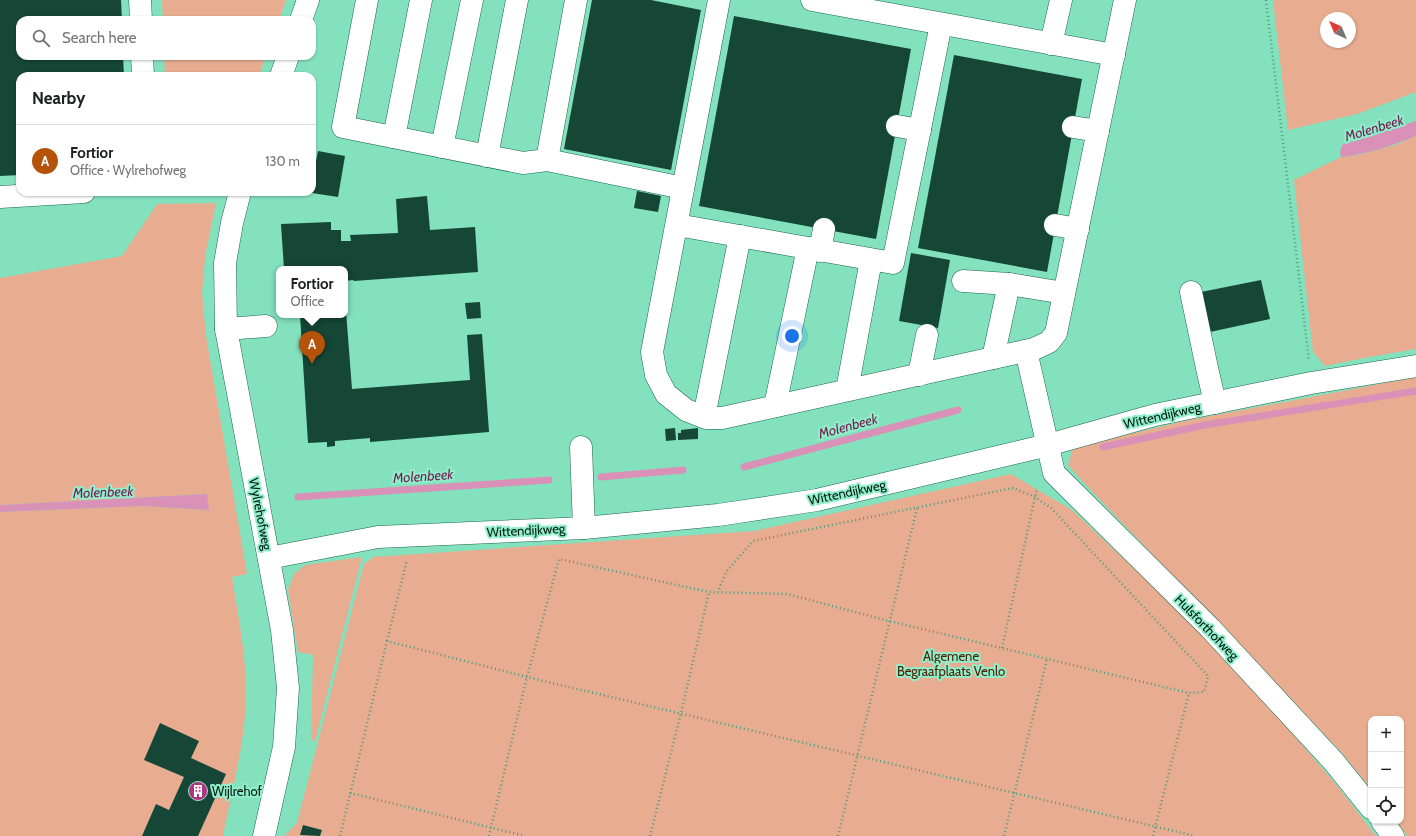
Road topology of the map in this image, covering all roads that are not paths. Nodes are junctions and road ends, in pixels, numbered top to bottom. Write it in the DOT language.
graph roads {
  1 [pos="140,0"];
  2 [pos="308,0"];
  3 [pos="367,0"];
  4 [pos="422,0"];
  5 [pos="472,0"];
  6 [pos="517,0"];
  7 [pos="576,0"];
  8 [pos="719,0"];
  9 [pos="812,0"];
  10 [pos="1061,0"];
  11 [pos="1125,0"];
  12 [pos="141,16"];
  13 [pos="302,16"];
  14 [pos="941,24"];
  15 [pos="1051,44"];
  16 [pos="1114,55"];
  17 [pos="142,60"];
  18 [pos="287,60"];
  19 [pos="143,72"];
  20 [pos="282,72"];
  21 [pos="897,126"];
  22 [pos="1073,127"];
  23 [pos="920,130"];
  24 [pos="1098,131"];
  25 [pos="394,137"];
  26 [pos="442,147"];
  27 [pos="487,156"];
  28 [pos="547,160"];
  29 [pos="684,188"];
  30 [pos="17,196"];
  31 [pos="239,196"];
  32 [pos="0,197"];
  33 [pos="677,225"];
  34 [pos="1056,225"];
  35 [pos="824,229"];
  36 [pos="1078,229"];
  37 [pos="740,236"];
  38 [pos="814,249"];
  39 [pos="871,260"];
  40 [pos="963,281"];
  41 [pos="1009,284"];
  42 [pos="1191,292"];
  43 [pos="1064,293"];
  44 [pos="266,326"];
  45 [pos="226,329"];
  46 [pos="927,335"];
  47 [pos="1026,351"];
  48 [pos="993,358"];
  49 [pos="1416,366"];
  50 [pos="919,374"];
  51 [pos="847,390"];
  52 [pos="1215,403"];
  53 [pos="775,406"];
  54 [pos="704,417"];
  55 [pos="1048,445"];
  56 [pos="581,448"];
  57 [pos="584,528"];
  58 [pos="269,558"];
  59 [pos="1368,804"];
  60 [pos="1384,824"];
  61 [pos="264,836"];
  62 [pos="1393,836"];
  1 -- 12 [label="street"];
  2 -- 13 [label="street"];
  3 -- 25 [label="street"];
  4 -- 25 [label="street"];
  5 -- 26 [label="street"];
  6 -- 27 [label="street"];
  7 -- 28 [label="street"];
  8 -- 29 [label="street"];
  9 -- 14 [label="street"];
  10 -- 15 [label="street"];
  11 -- 16 [label="street"];
  14 -- 15 [label="street"];
  14 -- 23 [label="street"];
  15 -- 16 [label="street"];
  16 -- 24 [label="street"];
  17 -- 19 [label="street"];
  18 -- 20 [label="street"];
  21 -- 23 [label="street"];
  22 -- 24 [label="street"];
  23 -- 39 [label="street"];
  24 -- 36 [label="street"];
  25 -- 26 [label="street"];
  26 -- 27 [label="street"];
  27 -- 28 [label="street"];
  28 -- 29 [label="street"];
  29 -- 33 [label="street"];
  30 -- 32 [label="street"];
  31 -- 45 [label="street, Wylrehofweg"];
  33 -- 37 [label="street"];
  33 -- 54 [label="street"];
  34 -- 36 [label="street"];
  35 -- 38 [label="street"];
  36 -- 43 [label="street"];
  37 -- 38 [label="street"];
  37 -- 54 [label="street"];
  38 -- 39 [label="street"];
  38 -- 53 [label="street"];
  39 -- 51 [label="street"];
  40 -- 41 [label="street"];
  41 -- 43 [label="street"];
  41 -- 48 [label="street"];
  42 -- 52 [label="street"];
  43 -- 47 [label="street"];
  44 -- 45 [label="street"];
  45 -- 58 [label="street, Wylrehofweg"];
  46 -- 50 [label="street"];
  47 -- 48 [label="street"];
  47 -- 55 [label="street"];
  48 -- 50 [label="street"];
  49 -- 52 [label="street, Wittendijkweg"];
  50 -- 51 [label="street"];
  51 -- 53 [label="street"];
  52 -- 55 [label="street, Wittendijkweg"];
  53 -- 54 [label="street"];
  55 -- 57 [label="street, Wittendijkweg"];
  55 -- 59 [label="street, Hulsforthofweg"];
  56 -- 57 [label="street"];
  57 -- 58 [label="street, Wittendijkweg"];
  58 -- 61 [label="street, Wylrehofweg"];
  60 -- 62 [label="street"];
}
